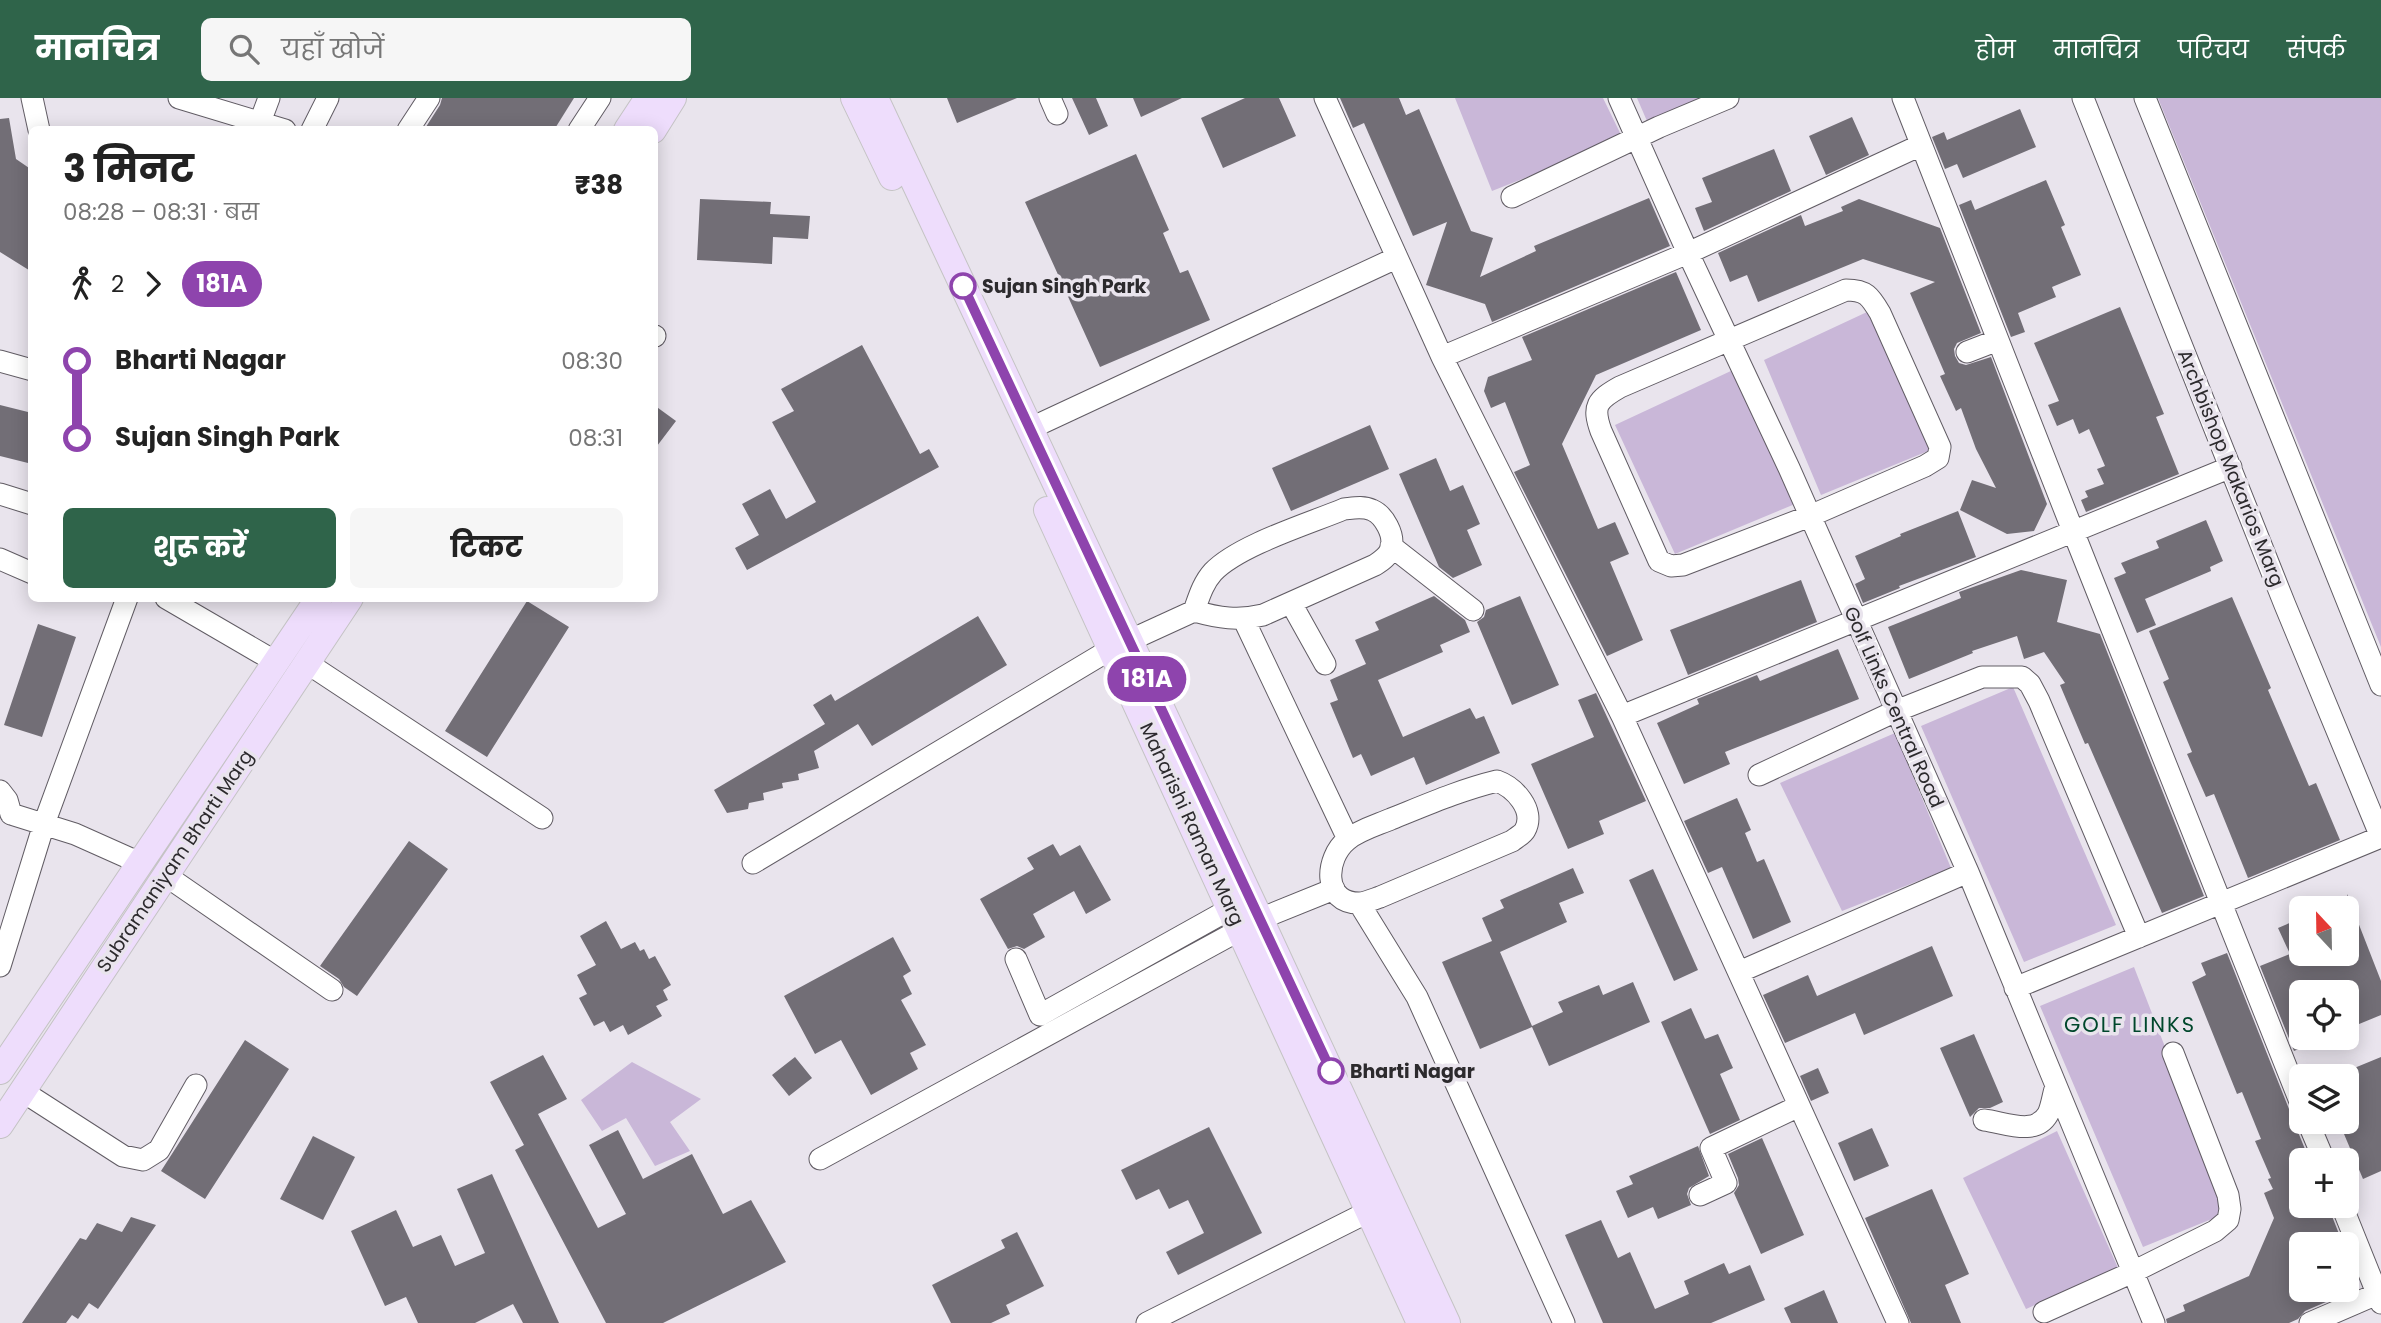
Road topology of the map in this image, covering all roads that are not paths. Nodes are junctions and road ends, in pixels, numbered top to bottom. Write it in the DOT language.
graph roads {
  1 [pos="32,98"];
  2 [pos="179,98"];
  3 [pos="269,98"];
  4 [pos="328,98"];
  5 [pos="429,98"];
  6 [pos="600,98"];
  7 [pos="648,98"];
  8 [pos="673,98"];
  9 [pos="854,98"];
  10 [pos="876,98"];
  11 [pos="1325,98"];
  12 [pos="1619,98"];
  13 [pos="1728,98"];
  14 [pos="1903,98"];
  15 [pos="2083,98"];
  16 [pos="2144,98"];
  17 [pos="38,126"];
  18 [pos="259,126"];
  19 [pos="314,126"];
  20 [pos="411,126"];
  21 [pos="582,126"];
  22 [pos="630,126"];
  23 [pos="656,126"];
  24 [pos="1638,137"];
  25 [pos="1921,145"];
  26 [pos="1512,197"];
  27 [pos="1688,253"];
  28 [pos="1396,258"];
  29 [pos="1729,340"];
  30 [pos="1998,340"];
  31 [pos="1967,352"];
  32 [pos="1442,357"];
  33 [pos="0,361"];
  34 [pos="28,369"];
  35 [pos="1029,429"];
  36 [pos="2231,467"];
  37 [pos="0,494"];
  38 [pos="28,503"];
  39 [pos="1810,516"];
  40 [pos="2073,531"];
  41 [pos="1391,546"];
  42 [pos="0,559"];
  43 [pos="28,571"];
  44 [pos="126,602"];
  45 [pos="173,602"];
  46 [pos="315,602"];
  47 [pos="347,602"];
  48 [pos="1291,603"];
  49 [pos="1473,610"];
  50 [pos="1194,611"];
  51 [pos="1244,620"];
  52 [pos="1856,622"];
  53 [pos="1120,645"];
  54 [pos="276,662"];
  55 [pos="307,663"];
  56 [pos="1325,664"];
  57 [pos="2381,685"];
  58 [pos="1896,711"];
  59 [pos="1622,716"];
  60 [pos="1759,775"];
  61 [pos="0,791"];
  62 [pos="5,818"];
  63 [pos="542,818"];
  64 [pos="44,824"];
  65 [pos="2381,837"];
  66 [pos="1348,839"];
  67 [pos="140,863"];
  68 [pos="753,863"];
  69 [pos="1968,872"];
  70 [pos="165,875"];
  71 [pos="1334,889"];
  72 [pos="1359,903"];
  73 [pos="2221,904"];
  74 [pos="1244,919"];
  75 [pos="2139,937"];
  76 [pos="1016,959"];
  77 [pos="0,966"];
  78 [pos="1739,972"];
  79 [pos="2015,988"];
  80 [pos="332,990"];
  81 [pos="2173,1053"];
  82 [pos="0,1071"];
  83 [pos="2289,1074"];
  84 [pos="197,1085"];
  85 [pos="2056,1086"];
  86 [pos="22,1091"];
  87 [pos="1799,1106"];
  88 [pos="1984,1120"];
  89 [pos="0,1125"];
  90 [pos="820,1159"];
  91 [pos="1700,1195"];
  92 [pos="1368,1212"];
  93 [pos="2347,1218"];
  94 [pos="2133,1272"];
  95 [pos="2377,1286"];
  96 [pos="2044,1312"];
  97 [pos="1147,1323"];
  98 [pos="1420,1323"];
  99 [pos="1447,1323"];
  100 [pos="1564,1323"];
  101 [pos="1898,1323"];
  102 [pos="2154,1323"];
  103 [pos="2310,1323"];
  1 -- 17 [label="street"];
  2 -- 18 [label="street"];
  3 -- 18 [label="street"];
  4 -- 19 [label="street"];
  5 -- 20 [label="street"];
  6 -- 21 [label="street"];
  7 -- 22 [label="main road"];
  8 -- 23 [label="main road"];
  9 -- 53 [label="main road, Maharishi Raman Marg"];
  10 -- 35 [label="main road, Maharishi Raman Marg"];
  11 -- 28 [label="street"];
  12 -- 24 [label="street, Golf Links Central Road"];
  13 -- 24 [label="street"];
  14 -- 25 [label="street"];
  15 -- 36 [label="street, Archbishop Makarios Marg"];
  16 -- 57 [label="street"];
  24 -- 26 [label="street"];
  24 -- 27 [label="street, Golf Links Central Road"];
  25 -- 27 [label="street"];
  25 -- 30 [label="street"];
  27 -- 29 [label="street, Golf Links Central Road"];
  27 -- 32 [label="street"];
  28 -- 32 [label="street"];
  28 -- 35 [label="street"];
  29 -- 39 [label="street, Golf Links Central Road"];
  29 -- 39 [label="street"];
  29 -- 39 [label="street"];
  30 -- 31 [label="street"];
  30 -- 40 [label="street"];
  32 -- 59 [label="street"];
  33 -- 34 [label="street"];
  35 -- 53 [label="main road, Maharishi Raman Marg"];
  36 -- 40 [label="street"];
  36 -- 65 [label="street, Archbishop Makarios Marg"];
  37 -- 38 [label="street"];
  39 -- 52 [label="street, Golf Links Central Road"];
  40 -- 52 [label="street"];
  40 -- 73 [label="street"];
  41 -- 48 [label="street"];
  41 -- 49 [label="street"];
  41 -- 50 [label="street"];
  42 -- 43 [label="street"];
  44 -- 64 [label="street"];
  45 -- 54 [label="street"];
  46 -- 54 [label="main road, Subramaniyam Bharti Marg"];
  47 -- 55 [label="main road, Subramaniyam Bharti Marg"];
  48 -- 51 [label="street"];
  48 -- 56 [label="street"];
  50 -- 51 [label="street"];
  50 -- 53 [label="street"];
  51 -- 66 [label="street"];
  52 -- 58 [label="street, Golf Links Central Road"];
  52 -- 59 [label="street"];
  53 -- 68 [label="street"];
  53 -- 74 [label="main road, Maharishi Raman Marg"];
  54 -- 67 [label="main road, Subramaniyam Bharti Marg"];
  55 -- 63 [label="street"];
  55 -- 70 [label="main road, Subramaniyam Bharti Marg"];
  58 -- 60 [label="street"];
  58 -- 69 [label="street, Golf Links Central Road"];
  58 -- 75 [label="street"];
  59 -- 78 [label="street"];
  61 -- 62 [label="street"];
  62 -- 64 [label="street"];
  64 -- 67 [label="street"];
  64 -- 77 [label="street"];
  65 -- 73 [label="street"];
  66 -- 71 [label="street"];
  66 -- 72 [label="street"];
  67 -- 82 [label="main road, Subramaniyam Bharti Marg"];
  69 -- 78 [label="street"];
  69 -- 79 [label="street, Golf Links Central Road"];
  70 -- 80 [label="street"];
  70 -- 86 [label="main road, Subramaniyam Bharti Marg"];
  71 -- 72 [label="street"];
  71 -- 74 [label="street"];
  72 -- 100 [label="street"];
  73 -- 75 [label="street"];
  73 -- 83 [label="street"];
  74 -- 76 [label="street"];
  74 -- 90 [label="street"];
  74 -- 92 [label="main road, Maharishi Raman Marg"];
  74 -- 99 [label="main road, Maharishi Raman Marg"];
  75 -- 79 [label="street"];
  78 -- 87 [label="street"];
  79 -- 85 [label="street, Golf Links Central Road"];
  81 -- 94 [label="street"];
  84 -- 86 [label="street"];
  85 -- 88 [label="street"];
  85 -- 94 [label="street, Golf Links Central Road"];
  86 -- 89 [label="main road, Subramaniyam Bharti Marg"];
  87 -- 91 [label="street"];
  87 -- 101 [label="street"];
  92 -- 97 [label="street"];
  92 -- 98 [label="main road, Maharishi Raman Marg"];
  93 -- 95 [label="street"];
  94 -- 96 [label="street"];
  94 -- 102 [label="street, Golf Links Central Road"];
  95 -- 103 [label="street"];
}
